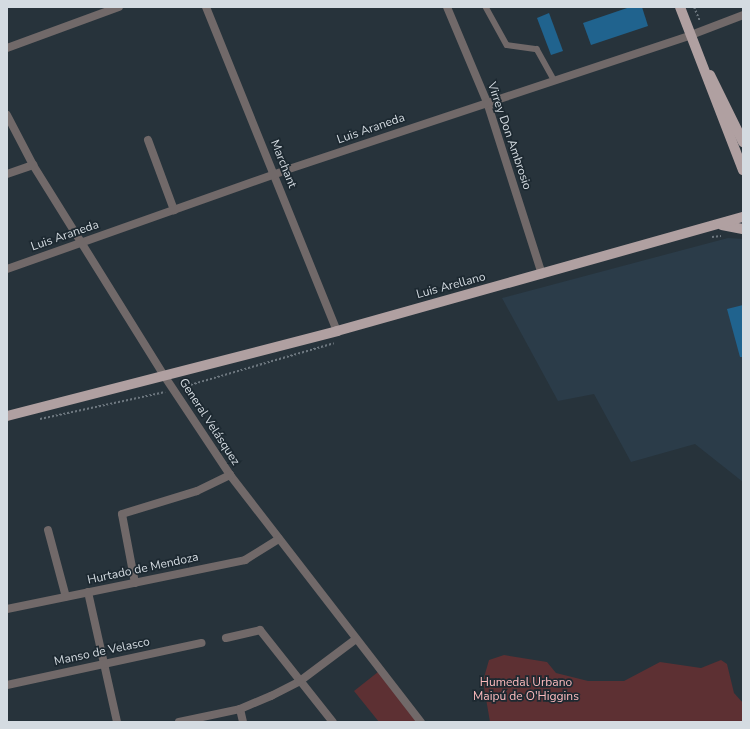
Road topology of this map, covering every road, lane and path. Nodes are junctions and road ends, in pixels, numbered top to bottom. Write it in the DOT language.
graph roads {
  1 [pos="119,7"];
  2 [pos="206,7"];
  3 [pos="447,7"];
  4 [pos="486,7"];
  5 [pos="680,7"];
  6 [pos="694,7"];
  7 [pos="743,15"];
  8 [pos="704,30"];
  9 [pos="691,35"];
  10 [pos="7,48"];
  11 [pos="702,61"];
  12 [pos="554,80"];
  13 [pos="487,102"];
  14 [pos="7,115"];
  15 [pos="148,140"];
  16 [pos="743,142"];
  17 [pos="33,165"];
  18 [pos="743,170"];
  19 [pos="7,174"];
  20 [pos="274,174"];
  21 [pos="174,210"];
  22 [pos="743,217"];
  23 [pos="720,225"];
  24 [pos="743,229"];
  25 [pos="83,243"];
  26 [pos="7,269"];
  27 [pos="542,274"];
  28 [pos="337,331"];
  29 [pos="165,377"];
  30 [pos="7,416"];
  31 [pos="230,475"];
  32 [pos="48,530"];
  33 [pos="279,539"];
  34 [pos="135,583"];
  35 [pos="88,592"];
  36 [pos="66,597"];
  37 [pos="7,609"];
  38 [pos="226,638"];
  39 [pos="356,639"];
  40 [pos="202,643"];
  41 [pos="104,664"];
  42 [pos="300,681"];
  43 [pos="7,685"];
  44 [pos="240,709"];
  45 [pos="117,722"];
  46 [pos="179,722"];
  47 [pos="243,722"];
  48 [pos="333,722"];
  49 [pos="421,722"];
  1 -- 10 [label="street"];
  2 -- 20 [label="street, Marchant"];
  3 -- 13 [label="street, Virrey Don Ambrosio"];
  4 -- 12 [label="lane"];
  5 -- 9 [label="main road"];
  6 -- 8 [label="path"];
  7 -- 8 [label="street, Luis Araneda"];
  8 -- 9 [label="street, Luis Araneda"];
  9 -- 11 [label="main road"];
  9 -- 12 [label="street, Luis Araneda"];
  11 -- 16 [label="main road"];
  11 -- 18 [label="main road"];
  12 -- 13 [label="street, Luis Araneda"];
  13 -- 20 [label="street, Luis Araneda"];
  13 -- 27 [label="street, Virrey Don Ambrosio"];
  14 -- 17 [label="street, General Velásquez"];
  15 -- 21 [label="street"];
  17 -- 19 [label="street"];
  17 -- 25 [label="street, General Velásquez"];
  20 -- 21 [label="street, Luis Araneda"];
  20 -- 28 [label="street, Marchant"];
  21 -- 25 [label="street, Luis Araneda"];
  22 -- 23 [label="main road, Luis Arellano"];
  23 -- 24 [label="main road"];
  23 -- 27 [label="main road, Luis Arellano"];
  25 -- 26 [label="street, Luis Araneda"];
  25 -- 29 [label="street, General Velásquez"];
  27 -- 28 [label="main road, Luis Arellano"];
  28 -- 29 [label="main road, Luis Arellano"];
  29 -- 30 [label="main road, Luis Arellano"];
  29 -- 31 [label="street, General Velásquez"];
  31 -- 33 [label="street, General Velásquez"];
  31 -- 34 [label="street"];
  32 -- 36 [label="street"];
  33 -- 34 [label="street, Hurtado de Mendoza"];
  33 -- 39 [label="street, General Velásquez"];
  34 -- 35 [label="street, Hurtado de Mendoza"];
  35 -- 36 [label="street, Hurtado de Mendoza"];
  35 -- 41 [label="street"];
  36 -- 37 [label="street, Hurtado de Mendoza"];
  38 -- 42 [label="street"];
  39 -- 42 [label="street"];
  39 -- 49 [label="street, General Velásquez"];
  40 -- 41 [label="street, Manso de Velasco"];
  41 -- 43 [label="street, Manso de Velasco"];
  41 -- 45 [label="street"];
  42 -- 44 [label="street"];
  42 -- 48 [label="street"];
  44 -- 46 [label="street"];
  44 -- 47 [label="street"];
}
